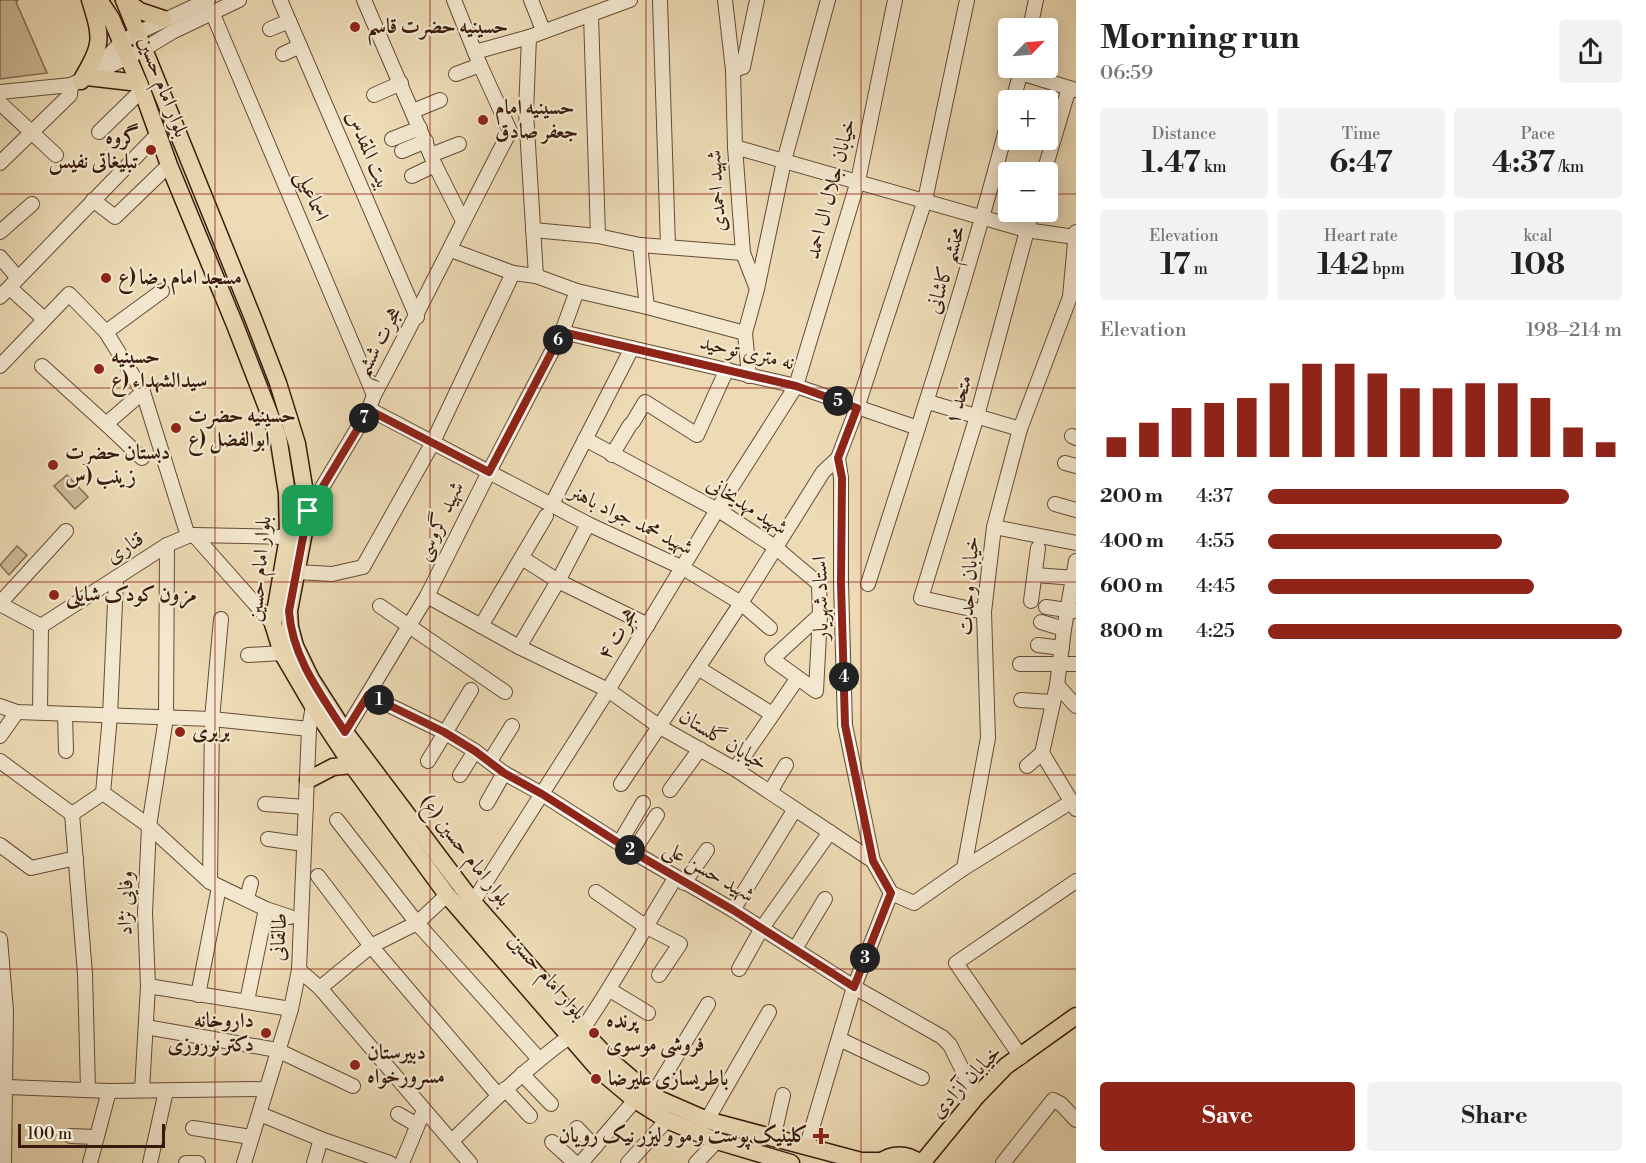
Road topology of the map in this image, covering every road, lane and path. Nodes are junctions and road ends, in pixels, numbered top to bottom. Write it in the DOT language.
graph roads {
  1 [pos="90,0"];
  2 [pos="99,0"];
  3 [pos="124,0"];
  4 [pos="239,0"];
  5 [pos="280,0"];
  6 [pos="364,0"];
  7 [pos="531,0"];
  8 [pos="630,0"];
  9 [pos="660,0"];
  10 [pos="725,0"];
  11 [pos="757,0"];
  12 [pos="828,0"];
  13 [pos="895,0"];
  14 [pos="967,0"];
  15 [pos="1036,0"];
  16 [pos="456,1"];
  17 [pos="204,4"];
  18 [pos="603,4"];
  19 [pos="591,15"];
  20 [pos="1032,18"];
  21 [pos="290,21"];
  22 [pos="168,26"];
  23 [pos="270,28"];
  24 [pos="543,30"];
  25 [pos="137,33"];
  26 [pos="529,37"];
  27 [pos="300,46"];
  28 [pos="144,49"];
  29 [pos="125,50"];
  30 [pos="283,54"];
  31 [pos="477,59"];
  32 [pos="733,70"];
  33 [pos="456,74"];
  34 [pos="1042,78"];
  35 [pos="80,81"];
  36 [pos="401,83"];
  37 [pos="141,87"];
  38 [pos="1072,89"];
  39 [pos="0,92"];
  40 [pos="374,95"];
  41 [pos="440,100"];
  42 [pos="0,103"];
  43 [pos="414,111"];
  44 [pos="526,112"];
  45 [pos="420,128"];
  46 [pos="510,131"];
  47 [pos="99,132"];
  48 [pos="32,134"];
  49 [pos="158,134"];
  50 [pos="392,139"];
  51 [pos="426,141"];
  52 [pos="459,144"];
  53 [pos="735,147"];
  54 [pos="1001,150"];
  55 [pos="402,151"];
  56 [pos="56,155"];
  57 [pos="433,160"];
  58 [pos="784,161"];
  59 [pos="1047,162"];
  60 [pos="0,163"];
  61 [pos="169,165"];
  62 [pos="412,176"];
  63 [pos="858,181"];
  64 [pos="93,200"];
  65 [pos="925,200"];
  66 [pos="32,204"];
  67 [pos="983,218"];
  68 [pos="463,220"];
  69 [pos="1029,222"];
  70 [pos="533,230"];
  71 [pos="1026,230"];
  72 [pos="0,232"];
  73 [pos="1075,234"];
  74 [pos="598,236"];
  75 [pos="640,245"];
  76 [pos="668,246"];
  77 [pos="451,250"];
  78 [pos="742,253"];
  79 [pos="0,257"];
  80 [pos="513,273"];
  81 [pos="536,276"];
  82 [pos="9,288"];
  83 [pos="757,289"];
  84 [pos="162,291"];
  85 [pos="577,291"];
  86 [pos="1073,297"];
  87 [pos="647,307"];
  88 [pos="417,317"];
  89 [pos="43,318"];
  90 [pos="253,318"];
  91 [pos="235,325"];
  92 [pos="106,332"];
  93 [pos="562,332"];
  94 [pos="745,333"];
  95 [pos="632,348"];
  96 [pos="0,366"];
  97 [pos="42,366"];
  98 [pos="727,369"];
  99 [pos="749,376"];
  100 [pos="796,386"];
  101 [pos="143,392"];
  102 [pos="374,396"];
  103 [pos="928,402"];
  104 [pos="857,408"];
  105 [pos="369,410"];
  106 [pos="977,416"];
  107 [pos="106,424"];
  108 [pos="918,428"];
  109 [pos="1020,429"];
  110 [pos="585,439"];
  111 [pos="432,444"];
  112 [pos="612,455"];
  113 [pos="142,458"];
  114 [pos="838,458"];
  115 [pos="489,472"];
  116 [pos="1055,504"];
  117 [pos="549,510"];
  118 [pos="717,510"];
  119 [pos="1076,510"];
  120 [pos="308,511"];
  121 [pos="588,524"];
  122 [pos="994,527"];
  123 [pos="66,531"];
  124 [pos="191,536"];
  125 [pos="288,537"];
  126 [pos="1076,543"];
  127 [pos="167,545"];
  128 [pos="775,547"];
  129 [pos="1038,548"];
  130 [pos="522,558"];
  131 [pos="1076,561"];
  132 [pos="683,568"];
  133 [pos="297,572"];
  134 [pos="1035,575"];
  135 [pos="1074,578"];
  136 [pos="116,580"];
  137 [pos="558,581"];
  138 [pos="868,584"];
  139 [pos="427,596"];
  140 [pos="1031,601"];
  141 [pos="741,603"];
  142 [pos="0,604"];
  143 [pos="380,606"];
  144 [pos="1046,607"];
  145 [pos="1072,611"];
  146 [pos="984,612"];
  147 [pos="820,615"];
  148 [pos="221,619"];
  149 [pos="1041,622"];
  150 [pos="273,624"];
  151 [pos="648,625"];
  152 [pos="41,626"];
  153 [pos="481,626"];
  154 [pos="409,627"];
  155 [pos="770,628"];
  156 [pos="1064,629"];
  157 [pos="1038,645"];
  158 [pos="519,647"];
  159 [pos="1062,648"];
  160 [pos="282,653"];
  161 [pos="248,655"];
  162 [pos="1020,664"];
  163 [pos="1076,664"];
  164 [pos="1060,665"];
  165 [pos="698,668"];
  166 [pos="797,679"];
  167 [pos="1057,685"];
  168 [pos="471,690"];
  169 [pos="608,690"];
  170 [pos="505,692"];
  171 [pos="368,695"];
  172 [pos="1021,700"];
  173 [pos="1052,702"];
  174 [pos="0,706"];
  175 [pos="313,706"];
  176 [pos="1076,706"];
  177 [pos="17,712"];
  178 [pos="40,712"];
  179 [pos="65,714"];
  180 [pos="772,714"];
  181 [pos="110,716"];
  182 [pos="166,718"];
  183 [pos="212,719"];
  184 [pos="512,726"];
  185 [pos="660,727"];
  186 [pos="309,729"];
  187 [pos="345,732"];
  188 [pos="444,732"];
  189 [pos="0,736"];
  190 [pos="700,749"];
  191 [pos="66,751"];
  192 [pos="475,751"];
  193 [pos="1042,753"];
  194 [pos="0,761"];
  195 [pos="428,761"];
  196 [pos="490,761"];
  197 [pos="352,765"];
  198 [pos="786,765"];
  199 [pos="1027,766"];
  200 [pos="735,769"];
  201 [pos="504,773"];
  202 [pos="460,774"];
  203 [pos="308,780"];
  204 [pos="621,784"];
  205 [pos="670,790"];
  206 [pos="770,792"];
  207 [pos="103,793"];
  208 [pos="542,794"];
  209 [pos="487,803"];
  210 [pos="643,803"];
  211 [pos="265,804"];
  212 [pos="1073,806"];
  213 [pos="306,807"];
  214 [pos="795,809"];
  215 [pos="72,814"];
  216 [pos="657,815"];
  217 [pos="336,820"];
  218 [pos="149,826"];
  219 [pos="830,832"];
  220 [pos="268,839"];
  221 [pos="620,842"];
  222 [pos="304,844"];
  223 [pos="0,845"];
  224 [pos="707,850"];
  225 [pos="633,852"];
  226 [pos="76,858"];
  227 [pos="873,861"];
  228 [pos="964,868"];
  229 [pos="318,876"];
  230 [pos="680,880"];
  231 [pos="1076,881"];
  232 [pos="251,882"];
  233 [pos="214,884"];
  234 [pos="596,892"];
  235 [pos="891,893"];
  236 [pos="447,895"];
  237 [pos="247,898"];
  238 [pos="825,899"];
  239 [pos="473,902"];
  240 [pos="266,909"];
  241 [pos="733,910"];
  242 [pos="290,917"];
  243 [pos="417,923"];
  244 [pos="645,926"];
  245 [pos="762,928"];
  246 [pos="0,939"];
  247 [pos="371,946"];
  248 [pos="795,950"];
  249 [pos="739,969"];
  250 [pos="299,970"];
  251 [pos="659,975"];
  252 [pos="148,986"];
  253 [pos="854,987"];
  254 [pos="320,988"];
  255 [pos="610,990"];
  256 [pos="198,995"];
  257 [pos="247,1001"];
  258 [pos="708,1004"];
  259 [pos="291,1009"];
  260 [pos="3,1011"];
  261 [pos="769,1012"];
  262 [pos="648,1013"];
  263 [pos="1076,1016"];
  264 [pos="146,1027"];
  265 [pos="575,1034"];
  266 [pos="838,1039"];
  267 [pos="277,1050"];
  268 [pos="1021,1057"];
  269 [pos="538,1059"];
  270 [pos="522,1074"];
  271 [pos="922,1078"];
  272 [pos="353,1086"];
  273 [pos="7,1087"];
  274 [pos="88,1089"];
  275 [pos="265,1089"];
  276 [pos="142,1090"];
  277 [pos="109,1091"];
  278 [pos="166,1091"];
  279 [pos="501,1092"];
  280 [pos="783,1095"];
  281 [pos="652,1096"];
  282 [pos="976,1097"];
  283 [pos="635,1100"];
  284 [pos="551,1104"];
  285 [pos="424,1110"];
  286 [pos="260,1114"];
  287 [pos="398,1114"];
  288 [pos="530,1116"];
  289 [pos="667,1120"];
  290 [pos="707,1120"];
  291 [pos="1076,1120"];
  292 [pos="417,1125"];
  293 [pos="193,1128"];
  294 [pos="577,1128"];
  295 [pos="71,1136"];
  296 [pos="96,1137"];
  297 [pos="251,1137"];
  298 [pos="321,1139"];
  299 [pos="773,1139"];
  300 [pos="452,1141"];
  301 [pos="717,1141"];
  302 [pos="552,1142"];
  303 [pos="807,1146"];
  304 [pos="595,1147"];
  305 [pos="770,1160"];
  306 [pos="186,1162"];
  307 [pos="880,1162"];
  308 [pos="4,1163"];
  309 [pos="90,1163"];
  310 [pos="150,1163"];
  311 [pos="198,1163"];
  312 [pos="244,1163"];
  313 [pos="314,1163"];
  314 [pos="390,1163"];
  315 [pos="402,1163"];
  316 [pos="470,1163"];
  317 [pos="575,1163"];
  318 [pos="581,1163"];
  319 [pos="628,1163"];
  320 [pos="696,1163"];
  321 [pos="791,1163"];
  322 [pos="921,1163"];
  323 [pos="1003,1163"];
  1 -- 35 [label="main road"];
  2 -- 29 [label="main road, بلوار امام حسین"];
  3 -- 22 [label="main road"];
  3 -- 25 [label="main road, بلوار امام حسین"];
  4 -- 17 [label="street"];
  5 -- 21 [label="street, بیت المقدس"];
  6 -- 36 [label="street"];
  7 -- 24 [label="street"];
  8 -- 18 [label="street"];
  9 -- 76 [label="street"];
  10 -- 32 [label="street, شهید احمدی"];
  11 -- 32 [label="street"];
  12 -- 58 [label="street"];
  13 -- 63 [label="street, خیابان جلال ال احمد"];
  14 -- 65 [label="street, استاد شهریار"];
  15 -- 20 [label="street"];
  16 -- 31 [label="street"];
  17 -- 22 [label="street"];
  17 -- 102 [label="street, اسماعیلی"];
  18 -- 19 [label="street"];
  19 -- 24 [label="street"];
  19 -- 74 [label="street"];
  21 -- 23 [label="street"];
  21 -- 27 [label="street, بیت المقدس"];
  22 -- 25 [label="street"];
  22 -- 28 [label="street"];
  24 -- 26 [label="street"];
  25 -- 28 [label="main road, بلوار امام حسین"];
  25 -- 29 [label="street"];
  26 -- 31 [label="street"];
  26 -- 44 [label="street"];
  27 -- 30 [label="street"];
  27 -- 88 [label="street, بیت المقدس"];
  28 -- 29 [label="street"];
  28 -- 90 [label="main road, بلوار امام حسین"];
  29 -- 35 [label="street"];
  29 -- 37 [label="main road, بلوار امام حسین"];
  31 -- 33 [label="street"];
  31 -- 46 [label="street"];
  32 -- 53 [label="street, شهید احمدی"];
  34 -- 38 [label="street"];
  35 -- 37 [label="main road"];
  35 -- 39 [label="street"];
  35 -- 48 [label="street"];
  36 -- 40 [label="street"];
  36 -- 43 [label="street"];
  37 -- 47 [label="street"];
  37 -- 49 [label="main road, بلوار امام حسین"];
  38 -- 59 [label="street"];
  41 -- 43 [label="street"];
  42 -- 48 [label="street"];
  43 -- 45 [label="street"];
  44 -- 46 [label="street, هجرت ششم"];
  44 -- 70 [label="street"];
  45 -- 50 [label="street"];
  45 -- 51 [label="street"];
  46 -- 68 [label="street, هجرت ششم"];
  48 -- 56 [label="street"];
  48 -- 60 [label="street"];
  49 -- 61 [label="main road, بلوار امام حسین"];
  49 -- 64 [label="street"];
  51 -- 55 [label="street"];
  51 -- 57 [label="street"];
  52 -- 57 [label="street"];
  53 -- 58 [label="street"];
  53 -- 78 [label="street, شهید احمدی"];
  54 -- 67 [label="street, محتشم کاشانی"];
  57 -- 62 [label="street"];
  57 -- 68 [label="street"];
  58 -- 63 [label="street"];
  58 -- 83 [label="street"];
  61 -- 64 [label="street"];
  61 -- 91 [label="main road, بلوار امام حسین"];
  63 -- 65 [label="street"];
  63 -- 100 [label="street, خیابان جلال ال احمد"];
  64 -- 82 [label="street"];
  65 -- 67 [label="street"];
  65 -- 104 [label="street, استاد شهریار"];
  66 -- 72 [label="street"];
  67 -- 71 [label="street"];
  67 -- 103 [label="street, محتشم کاشانی"];
  68 -- 77 [label="street, هجرت ششم"];
  69 -- 71 [label="street, متحد ۱"];
  70 -- 74 [label="street"];
  70 -- 81 [label="street"];
  71 -- 73 [label="street"];
  71 -- 106 [label="street, متحد ۱"];
  73 -- 86 [label="street, خیابان وحدت"];
  74 -- 75 [label="street"];
  75 -- 76 [label="street"];
  75 -- 87 [label="street"];
  76 -- 78 [label="street"];
  77 -- 80 [label="street"];
  77 -- 88 [label="street, هجرت ششم"];
  78 -- 83 [label="street, شهید احمدی"];
  79 -- 82 [label="street"];
  80 -- 81 [label="street"];
  80 -- 111 [label="street"];
  81 -- 85 [label="street"];
  82 -- 89 [label="street"];
  83 -- 94 [label="street"];
  84 -- 92 [label="street"];
  85 -- 87 [label="street"];
  85 -- 93 [label="street, شهید گروسی"];
  86 -- 109 [label="street, خیابان وحدت"];
  87 -- 94 [label="street"];
  88 -- 102 [label="street, هجرت ششم"];
  89 -- 92 [label="street"];
  89 -- 96 [label="street"];
  90 -- 91 [label="main road"];
  90 -- 120 [label="main road, بلوار امام حسین"];
  91 -- 125 [label="main road, بلوار امام حسین"];
  92 -- 101 [label="street"];
  93 -- 95 [label="street, نه متری توحید"];
  93 -- 115 [label="street, شهید گروسی"];
  94 -- 99 [label="street"];
  95 -- 98 [label="street, نه متری توحید"];
  95 -- 110 [label="street"];
  97 -- 107 [label="street"];
  98 -- 99 [label="street, نه متری توحید"];
  98 -- 112 [label="street"];
  99 -- 100 [label="street, نه متری توحید"];
  100 -- 104 [label="street, نه متری توحید"];
  100 -- 118 [label="street, هجرت ۴"];
  101 -- 107 [label="street"];
  101 -- 124 [label="street"];
  102 -- 105 [label="street, هجرت ششم"];
  103 -- 106 [label="street"];
  103 -- 108 [label="street, محتشم کاشانی"];
  104 -- 108 [label="street, نه متری توحید"];
  104 -- 114 [label="street, استاد شهریار"];
  105 -- 111 [label="street, شهید محمد جواد باهنر"];
  105 -- 120 [label="street, هجرت ششم"];
  106 -- 109 [label="street"];
  106 -- 146 [label="street, متحد ۱"];
  107 -- 113 [label="street"];
  108 -- 138 [label="street, محتشم کاشانی"];
  109 -- 122 [label="street, خیابان وحدت"];
  110 -- 112 [label="street, شهید مهدیخانی"];
  110 -- 117 [label="street"];
  111 -- 115 [label="street, شهید محمد جواد باهنر"];
  111 -- 133 [label="street"];
  112 -- 118 [label="street, شهید مهدیخانی"];
  114 -- 128 [label="street"];
  114 -- 227 [label="street, استاد شهریار"];
  115 -- 117 [label="street, شهید محمد جواد باهنر"];
  115 -- 139 [label="street, شهید گروسی"];
  116 -- 119 [label="street"];
  117 -- 121 [label="street, شهید محمد جواد باهنر"];
  117 -- 130 [label="street"];
  118 -- 128 [label="street, شهید مهدیخانی"];
  118 -- 132 [label="street, هجرت ۴"];
  120 -- 133 [label="main road, بلوار امام حسین (ع)"];
  121 -- 132 [label="street, شهید محمد جواد باهنر"];
  121 -- 137 [label="street"];
  122 -- 126 [label="street"];
  122 -- 146 [label="street, خیابان وحدت"];
  123 -- 142 [label="street"];
  124 -- 125 [label="street, قناری"];
  124 -- 127 [label="street, قناری"];
  124 -- 150 [label="street"];
  125 -- 150 [label="main road, بلوار امام حسین"];
  127 -- 136 [label="street, قناری"];
  127 -- 182 [label="street, وفایی نژاد"];
  128 -- 141 [label="street"];
  128 -- 147 [label="street, شهید مهدیخانی"];
  129 -- 134 [label="street"];
  130 -- 137 [label="street"];
  130 -- 153 [label="street"];
  131 -- 135 [label="street"];
  132 -- 141 [label="street, شهید محمد جواد باهنر"];
  132 -- 151 [label="street, هجرت ۴"];
  133 -- 187 [label="main road, بلوار امام حسین (ع)"];
  134 -- 135 [label="street"];
  134 -- 140 [label="street"];
  135 -- 145 [label="street"];
  136 -- 152 [label="street, قناری"];
  136 -- 181 [label="street"];
  137 -- 151 [label="street"];
  137 -- 158 [label="street"];
  139 -- 153 [label="street, خیابان گلستان"];
  139 -- 154 [label="street, شهید گروسی"];
  141 -- 155 [label="street, شهید محمد جواد باهنر"];
  141 -- 165 [label="street"];
  142 -- 152 [label="street"];
  143 -- 154 [label="street"];
  144 -- 145 [label="street"];
  145 -- 156 [label="street"];
  146 -- 228 [label="street, خیابان وحدت"];
  147 -- 166 [label="street"];
  147 -- 166 [label="street, شهید مهدیخانی"];
  148 -- 183 [label="street"];
  149 -- 156 [label="street"];
  150 -- 160 [label="main road, بلوار امام حسین"];
  151 -- 169 [label="street, هجرت ۴"];
  152 -- 178 [label="street"];
  153 -- 158 [label="street, خیابان گلستان"];
  154 -- 170 [label="street"];
  154 -- 171 [label="street, شهید گروسی"];
  156 -- 159 [label="street"];
  157 -- 159 [label="street"];
  158 -- 169 [label="street, خیابان گلستان"];
  159 -- 164 [label="street"];
  160 -- 161 [label="street"];
  160 -- 175 [label="main road, بلوار امام حسین"];
  162 -- 164 [label="street"];
  163 -- 164 [label="street"];
  164 -- 167 [label="street"];
  165 -- 180 [label="street"];
  165 -- 185 [label="street"];
  166 -- 180 [label="street"];
  167 -- 173 [label="street"];
  167 -- 176 [label="street"];
  168 -- 188 [label="street"];
  169 -- 185 [label="street, خیابان گلستان"];
  169 -- 208 [label="street, هجرت ۴"];
  171 -- 187 [label="street, شهید گروسی"];
  171 -- 188 [label="street, شهید حسن علی"];
  172 -- 173 [label="street"];
  173 -- 193 [label="street"];
  174 -- 177 [label="street"];
  175 -- 186 [label="street, طالقانی"];
  175 -- 197 [label="main road, بلوار امام حسین"];
  177 -- 178 [label="street"];
  177 -- 189 [label="street"];
  178 -- 179 [label="street"];
  179 -- 181 [label="street"];
  179 -- 191 [label="street"];
  180 -- 200 [label="street"];
  181 -- 182 [label="street"];
  181 -- 207 [label="street"];
  182 -- 183 [label="street"];
  182 -- 218 [label="street, وفایی نژاد"];
  183 -- 186 [label="street"];
  183 -- 233 [label="street"];
  184 -- 196 [label="street"];
  185 -- 190 [label="street, خیابان گلستان"];
  185 -- 204 [label="street"];
  186 -- 203 [label="street, طالقانی"];
  187 -- 239 [label="main road, بلوار امام حسین (ع)"];
  188 -- 192 [label="street, شهید حسن علی"];
  188 -- 195 [label="street"];
  190 -- 200 [label="street, خیابان گلستان"];
  190 -- 205 [label="street"];
  192 -- 196 [label="street, شهید حسن علی"];
  192 -- 202 [label="street"];
  193 -- 199 [label="street"];
  193 -- 212 [label="street"];
  194 -- 215 [label="street"];
  196 -- 201 [label="street, شهید حسن علی"];
  197 -- 203 [label="main road"];
  197 -- 236 [label="main road, بلوار امام حسین"];
  198 -- 206 [label="street"];
  200 -- 206 [label="street, خیابان گلستان"];
  201 -- 208 [label="street, شهید حسن علی"];
  201 -- 209 [label="street"];
  203 -- 213 [label="street, طالقانی"];
  206 -- 214 [label="street, خیابان گلستان"];
  207 -- 215 [label="street"];
  207 -- 218 [label="street"];
  208 -- 221 [label="street, شهید حسن علی"];
  208 -- 239 [label="street, هجرت ۴"];
  210 -- 221 [label="street"];
  211 -- 213 [label="street"];
  212 -- 228 [label="street"];
  213 -- 222 [label="street, طالقانی"];
  214 -- 219 [label="street, خیابان گلستان"];
  214 -- 241 [label="street"];
  215 -- 226 [label="street"];
  216 -- 225 [label="street"];
  217 -- 243 [label="street"];
  218 -- 233 [label="street"];
  218 -- 252 [label="street, وفایی نژاد"];
  219 -- 227 [label="street, خیابان گلستان"];
  219 -- 245 [label="street"];
  220 -- 222 [label="street"];
  221 -- 225 [label="street, شهید حسن علی"];
  222 -- 250 [label="street, طالقانی"];
  223 -- 226 [label="street"];
  224 -- 230 [label="street"];
  225 -- 230 [label="street, شهید حسن علی"];
  226 -- 274 [label="street"];
  227 -- 235 [label="street, خیابان گلستان"];
  228 -- 235 [label="street"];
  229 -- 247 [label="street"];
  230 -- 241 [label="street, شهید حسن علی"];
  230 -- 244 [label="street"];
  231 -- 268 [label="street"];
  232 -- 237 [label="street"];
  233 -- 237 [label="street"];
  233 -- 256 [label="street"];
  234 -- 244 [label="street"];
  235 -- 253 [label="street"];
  236 -- 243 [label="street"];
  236 -- 265 [label="main road, بلوار امام حسین"];
  237 -- 240 [label="street"];
  238 -- 248 [label="street"];
  239 -- 265 [label="main road, بلوار امام حسین (ع)"];
  240 -- 242 [label="street"];
  240 -- 257 [label="street"];
  241 -- 245 [label="street, شهید حسن علی"];
  243 -- 247 [label="street"];
  243 -- 269 [label="street"];
  244 -- 251 [label="street"];
  244 -- 255 [label="street"];
  245 -- 248 [label="street, شهید حسن علی"];
  245 -- 249 [label="street"];
  246 -- 260 [label="street"];
  247 -- 254 [label="street"];
  247 -- 279 [label="street"];
  248 -- 253 [label="street, شهید حسن علی"];
  250 -- 254 [label="street"];
  250 -- 259 [label="street, طالقانی"];
  252 -- 256 [label="street"];
  252 -- 264 [label="street, وفایی نژاد"];
  253 -- 266 [label="street"];
  253 -- 282 [label="street, شهید حسن علی"];
  254 -- 285 [label="street"];
  255 -- 262 [label="street"];
  255 -- 265 [label="street"];
  256 -- 257 [label="street"];
  257 -- 259 [label="street"];
  258 -- 281 [label="street"];
  259 -- 267 [label="street, طالقانی"];
  260 -- 273 [label="street"];
  261 -- 290 [label="street"];
  263 -- 268 [label="main road, خیابان آزادی"];
  264 -- 267 [label="street"];
  264 -- 276 [label="street, وفایی نژاد"];
  265 -- 269 [label="street"];
  265 -- 281 [label="main road, بلوار امام حسین (ع)"];
  265 -- 283 [label="main road, بلوار امام حسین"];
  266 -- 271 [label="street"];
  266 -- 303 [label="street"];
  267 -- 272 [label="street"];
  267 -- 275 [label="street, طالقانی"];
  268 -- 282 [label="main road, خیابان آزادی"];
  269 -- 270 [label="street"];
  270 -- 279 [label="street"];
  270 -- 284 [label="street"];
  273 -- 274 [label="street"];
  273 -- 308 [label="street"];
  274 -- 277 [label="street"];
  275 -- 278 [label="street"];
  275 -- 286 [label="street, طالقانی"];
  276 -- 277 [label="street"];
  276 -- 278 [label="street"];
  277 -- 296 [label="street"];
  278 -- 310 [label="street"];
  279 -- 288 [label="street"];
  279 -- 300 [label="street"];
  280 -- 299 [label="street"];
  281 -- 290 [label="main road, بلوار امام حسین (ع)"];
  282 -- 322 [label="main road, خیابان آزادی"];
  283 -- 289 [label="main road, بلوار امام حسین"];
  283 -- 304 [label="street"];
  285 -- 292 [label="street"];
  285 -- 300 [label="street"];
  286 -- 297 [label="street, طالقانی"];
  286 -- 298 [label="street"];
  287 -- 292 [label="street"];
  289 -- 301 [label="main road, بلوار امام حسین"];
  289 -- 319 [label="street"];
  290 -- 299 [label="main road, بلوار امام حسین (ع)"];
  291 -- 323 [label="street"];
  292 -- 315 [label="street"];
  293 -- 297 [label="street"];
  294 -- 304 [label="street"];
  295 -- 296 [label="street"];
  296 -- 309 [label="street"];
  297 -- 312 [label="street, طالقانی"];
  298 -- 313 [label="street"];
  298 -- 314 [label="street"];
  299 -- 303 [label="main road, بلوار امام حسین (ع)"];
  300 -- 316 [label="street"];
  301 -- 305 [label="main road, بلوار امام حسین"];
  301 -- 320 [label="street"];
  302 -- 317 [label="street"];
  303 -- 307 [label="main road, بلوار امام حسین (ع)"];
  304 -- 318 [label="street"];
  305 -- 321 [label="main road, بلوار امام حسین"];
  306 -- 311 [label="street"];
  307 -- 322 [label="main road, بلوار امام حسین (ع)"];
}
